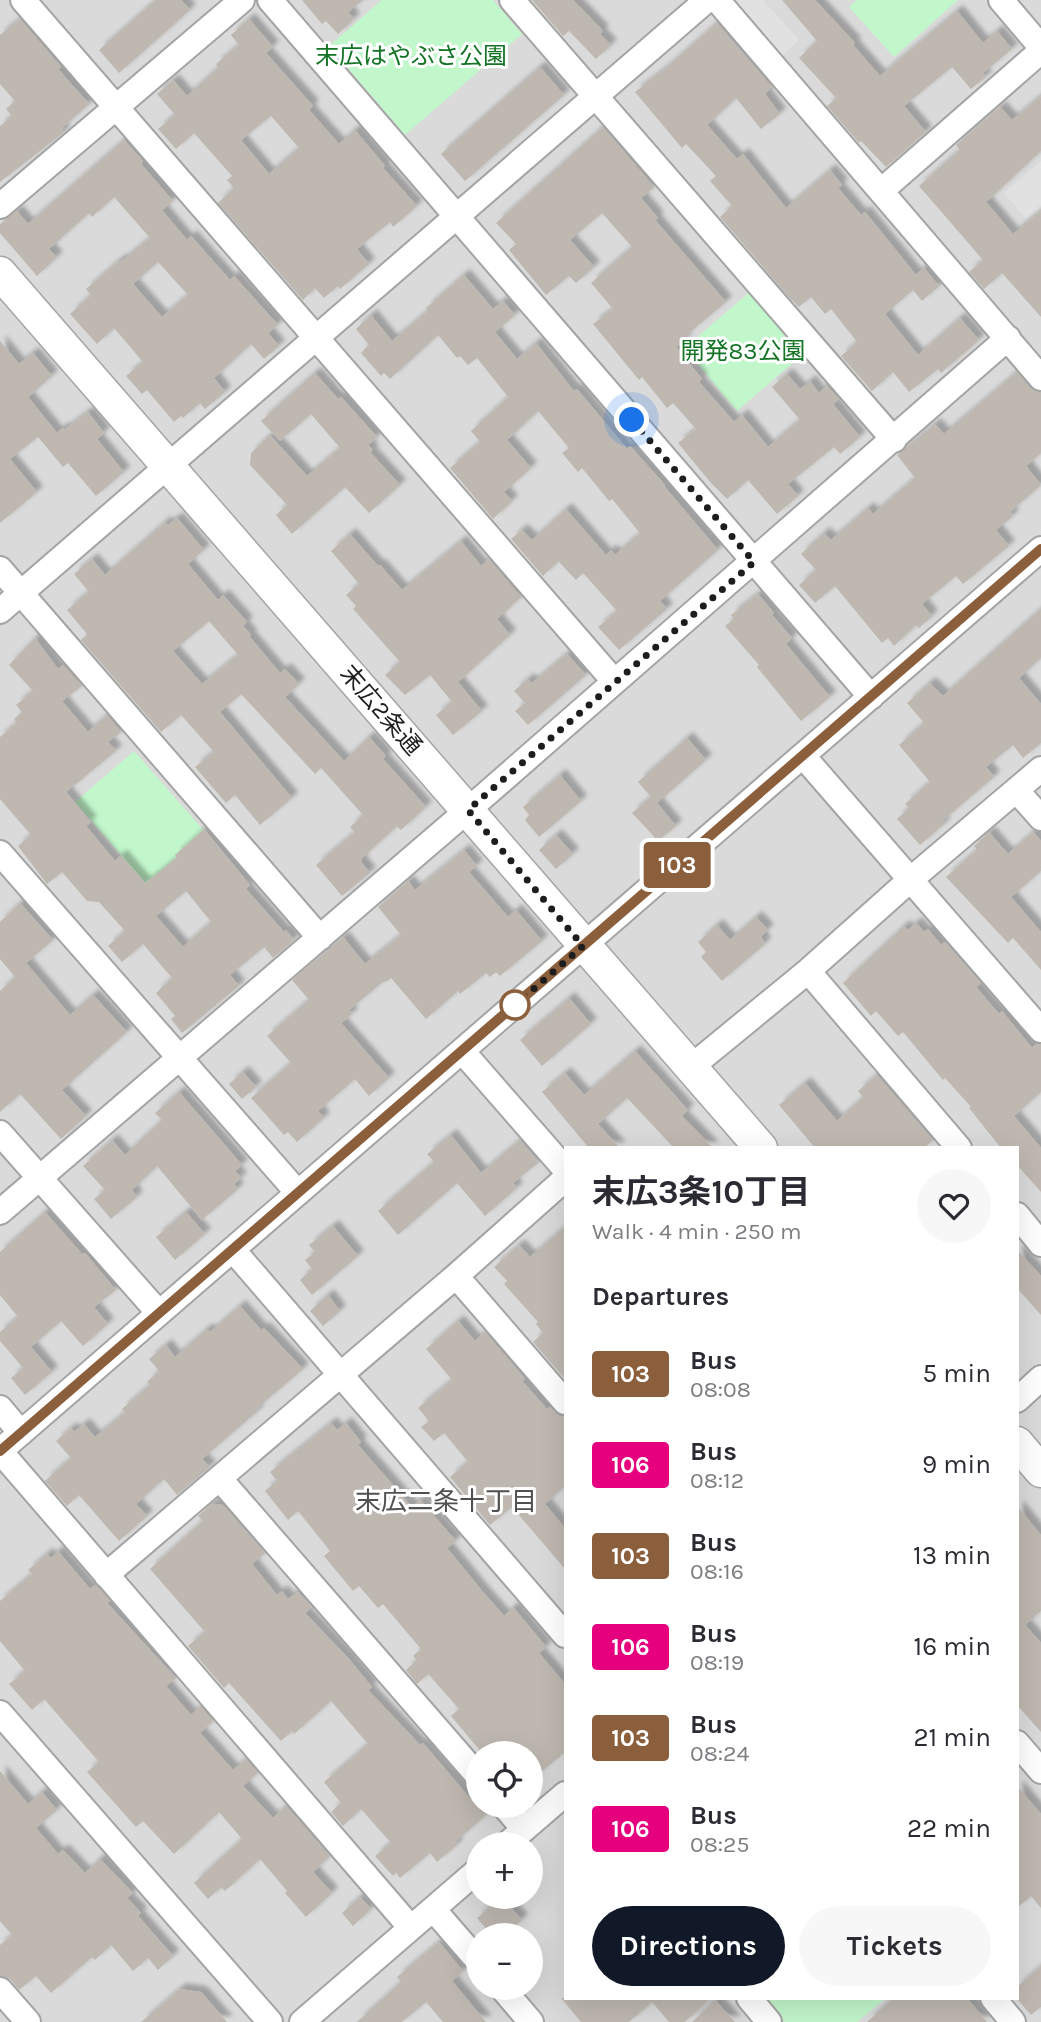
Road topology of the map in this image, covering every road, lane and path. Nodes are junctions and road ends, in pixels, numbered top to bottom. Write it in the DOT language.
graph roads {
  1 [pos="23,0"];
  2 [pos="242,0"];
  3 [pos="270,0"];
  4 [pos="512,0"];
  5 [pos="707,0"];
  6 [pos="717,0"];
  7 [pos="1001,0"];
  8 [pos="1041,49"];
  9 [pos="596,97"];
  10 [pos="117,108"];
  11 [pos="881,191"];
  12 [pos="0,206"];
  13 [pos="456,216"];
  14 [pos="0,273"];
  15 [pos="315,338"];
  16 [pos="1008,338"];
  17 [pos="1041,377"];
  18 [pos="894,440"];
  19 [pos="169,466"];
  20 [pos="1041,549"];
  21 [pos="754,562"];
  22 [pos="0,569"];
  23 [pos="21,593"];
  24 [pos="0,611"];
  25 [pos="614,681"];
  26 [pos="871,697"];
  27 [pos="803,756"];
  28 [pos="1041,769"];
  29 [pos="1017,791"];
  30 [pos="468,810"];
  31 [pos="1041,818"];
  32 [pos="0,853"];
  33 [pos="910,880"];
  34 [pos="320,938"];
  35 [pos="583,946"];
  36 [pos="808,971"];
  37 [pos="1041,1030"];
  38 [pos="462,1051"];
  39 [pos="179,1058"];
  40 [pos="691,1067"];
  41 [pos="0,1133"];
  42 [pos="759,1146"];
  43 [pos="957,1146"];
  44 [pos="564,1167"];
  45 [pos="39,1178"];
  46 [pos="564,1181"];
  47 [pos="298,1193"];
  48 [pos="0,1212"];
  49 [pos="1019,1217"];
  50 [pos="1041,1244"];
  51 [pos="233,1250"];
  52 [pos="456,1276"];
  53 [pos="159,1314"];
  54 [pos="339,1374"];
  55 [pos="1041,1378"];
  56 [pos="1019,1397"];
  57 [pos="564,1401"];
  58 [pos="0,1408"];
  59 [pos="21,1433"];
  60 [pos="1019,1445"];
  61 [pos="0,1451"];
  62 [pos="1041,1471"];
  63 [pos="220,1479"];
  64 [pos="106,1575"];
  65 [pos="564,1634"];
  66 [pos="0,1713"];
  67 [pos="1019,1745"];
  68 [pos="466,1762"];
  69 [pos="1041,1771"];
  70 [pos="564,1795"];
  71 [pos="522,1832"];
  72 [pos="466,1880"];
  73 [pos="433,1909"];
  74 [pos="411,1928"];
  75 [pos="466,1947"];
  76 [pos="0,1990"];
  77 [pos="512,2000"];
  78 [pos="751,2000"];
  79 [pos="995,2000"];
  80 [pos="28,2022"];
  81 [pos="271,2022"];
  82 [pos="302,2022"];
  83 [pos="531,2022"];
  84 [pos="769,2022"];
  85 [pos="1013,2022"];
  1 -- 10 [label="street"];
  2 -- 10 [label="street"];
  3 -- 13 [label="street"];
  4 -- 9 [label="street"];
  5 -- 9 [label="street"];
  6 -- 11 [label="street"];
  7 -- 8 [label="street"];
  8 -- 11 [label="street"];
  9 -- 13 [label="street"];
  9 -- 18 [label="street"];
  10 -- 12 [label="street"];
  10 -- 15 [label="street"];
  11 -- 16 [label="street"];
  13 -- 15 [label="street"];
  13 -- 21 [label="street"];
  14 -- 19 [label="street, 末広2条通"];
  15 -- 19 [label="street"];
  15 -- 25 [label="street"];
  16 -- 17 [label="street"];
  16 -- 18 [label="street"];
  18 -- 21 [label="street"];
  19 -- 23 [label="street"];
  19 -- 30 [label="street, 末広2条通"];
  20 -- 26 [label="street"];
  21 -- 25 [label="street"];
  21 -- 26 [label="street"];
  22 -- 23 [label="street"];
  23 -- 24 [label="street"];
  23 -- 34 [label="street"];
  25 -- 30 [label="street"];
  26 -- 27 [label="street"];
  27 -- 33 [label="street"];
  27 -- 35 [label="street"];
  28 -- 29 [label="street"];
  29 -- 31 [label="street"];
  29 -- 33 [label="street"];
  30 -- 34 [label="street"];
  30 -- 35 [label="street, 末広2条通"];
  32 -- 39 [label="street"];
  33 -- 36 [label="street"];
  33 -- 37 [label="street"];
  34 -- 39 [label="street"];
  35 -- 38 [label="street"];
  35 -- 40 [label="street, 末広2条通"];
  36 -- 40 [label="street"];
  36 -- 43 [label="street"];
  38 -- 44 [label="street"];
  38 -- 47 [label="street"];
  39 -- 45 [label="street"];
  39 -- 47 [label="street"];
  40 -- 42 [label="street, 末広2条通"];
  41 -- 45 [label="street"];
  45 -- 48 [label="street"];
  45 -- 53 [label="street"];
  46 -- 52 [label="street"];
  47 -- 51 [label="street"];
  49 -- 50 [label="street"];
  51 -- 53 [label="street"];
  51 -- 54 [label="street"];
  52 -- 54 [label="street"];
  52 -- 57 [label="street"];
  53 -- 59 [label="street"];
  54 -- 63 [label="street"];
  54 -- 65 [label="street"];
  55 -- 56 [label="street"];
  58 -- 59 [label="street"];
  59 -- 61 [label="street"];
  60 -- 62 [label="street"];
  61 -- 64 [label="street"];
  63 -- 64 [label="street"];
  63 -- 68 [label="street"];
  64 -- 74 [label="street"];
  66 -- 81 [label="street"];
  67 -- 69 [label="street"];
  70 -- 71 [label="street"];
  72 -- 73 [label="street"];
  73 -- 74 [label="street"];
  73 -- 75 [label="street"];
  74 -- 82 [label="street"];
  76 -- 80 [label="street"];
  77 -- 83 [label="street"];
  78 -- 84 [label="street"];
  79 -- 85 [label="street"];
}
